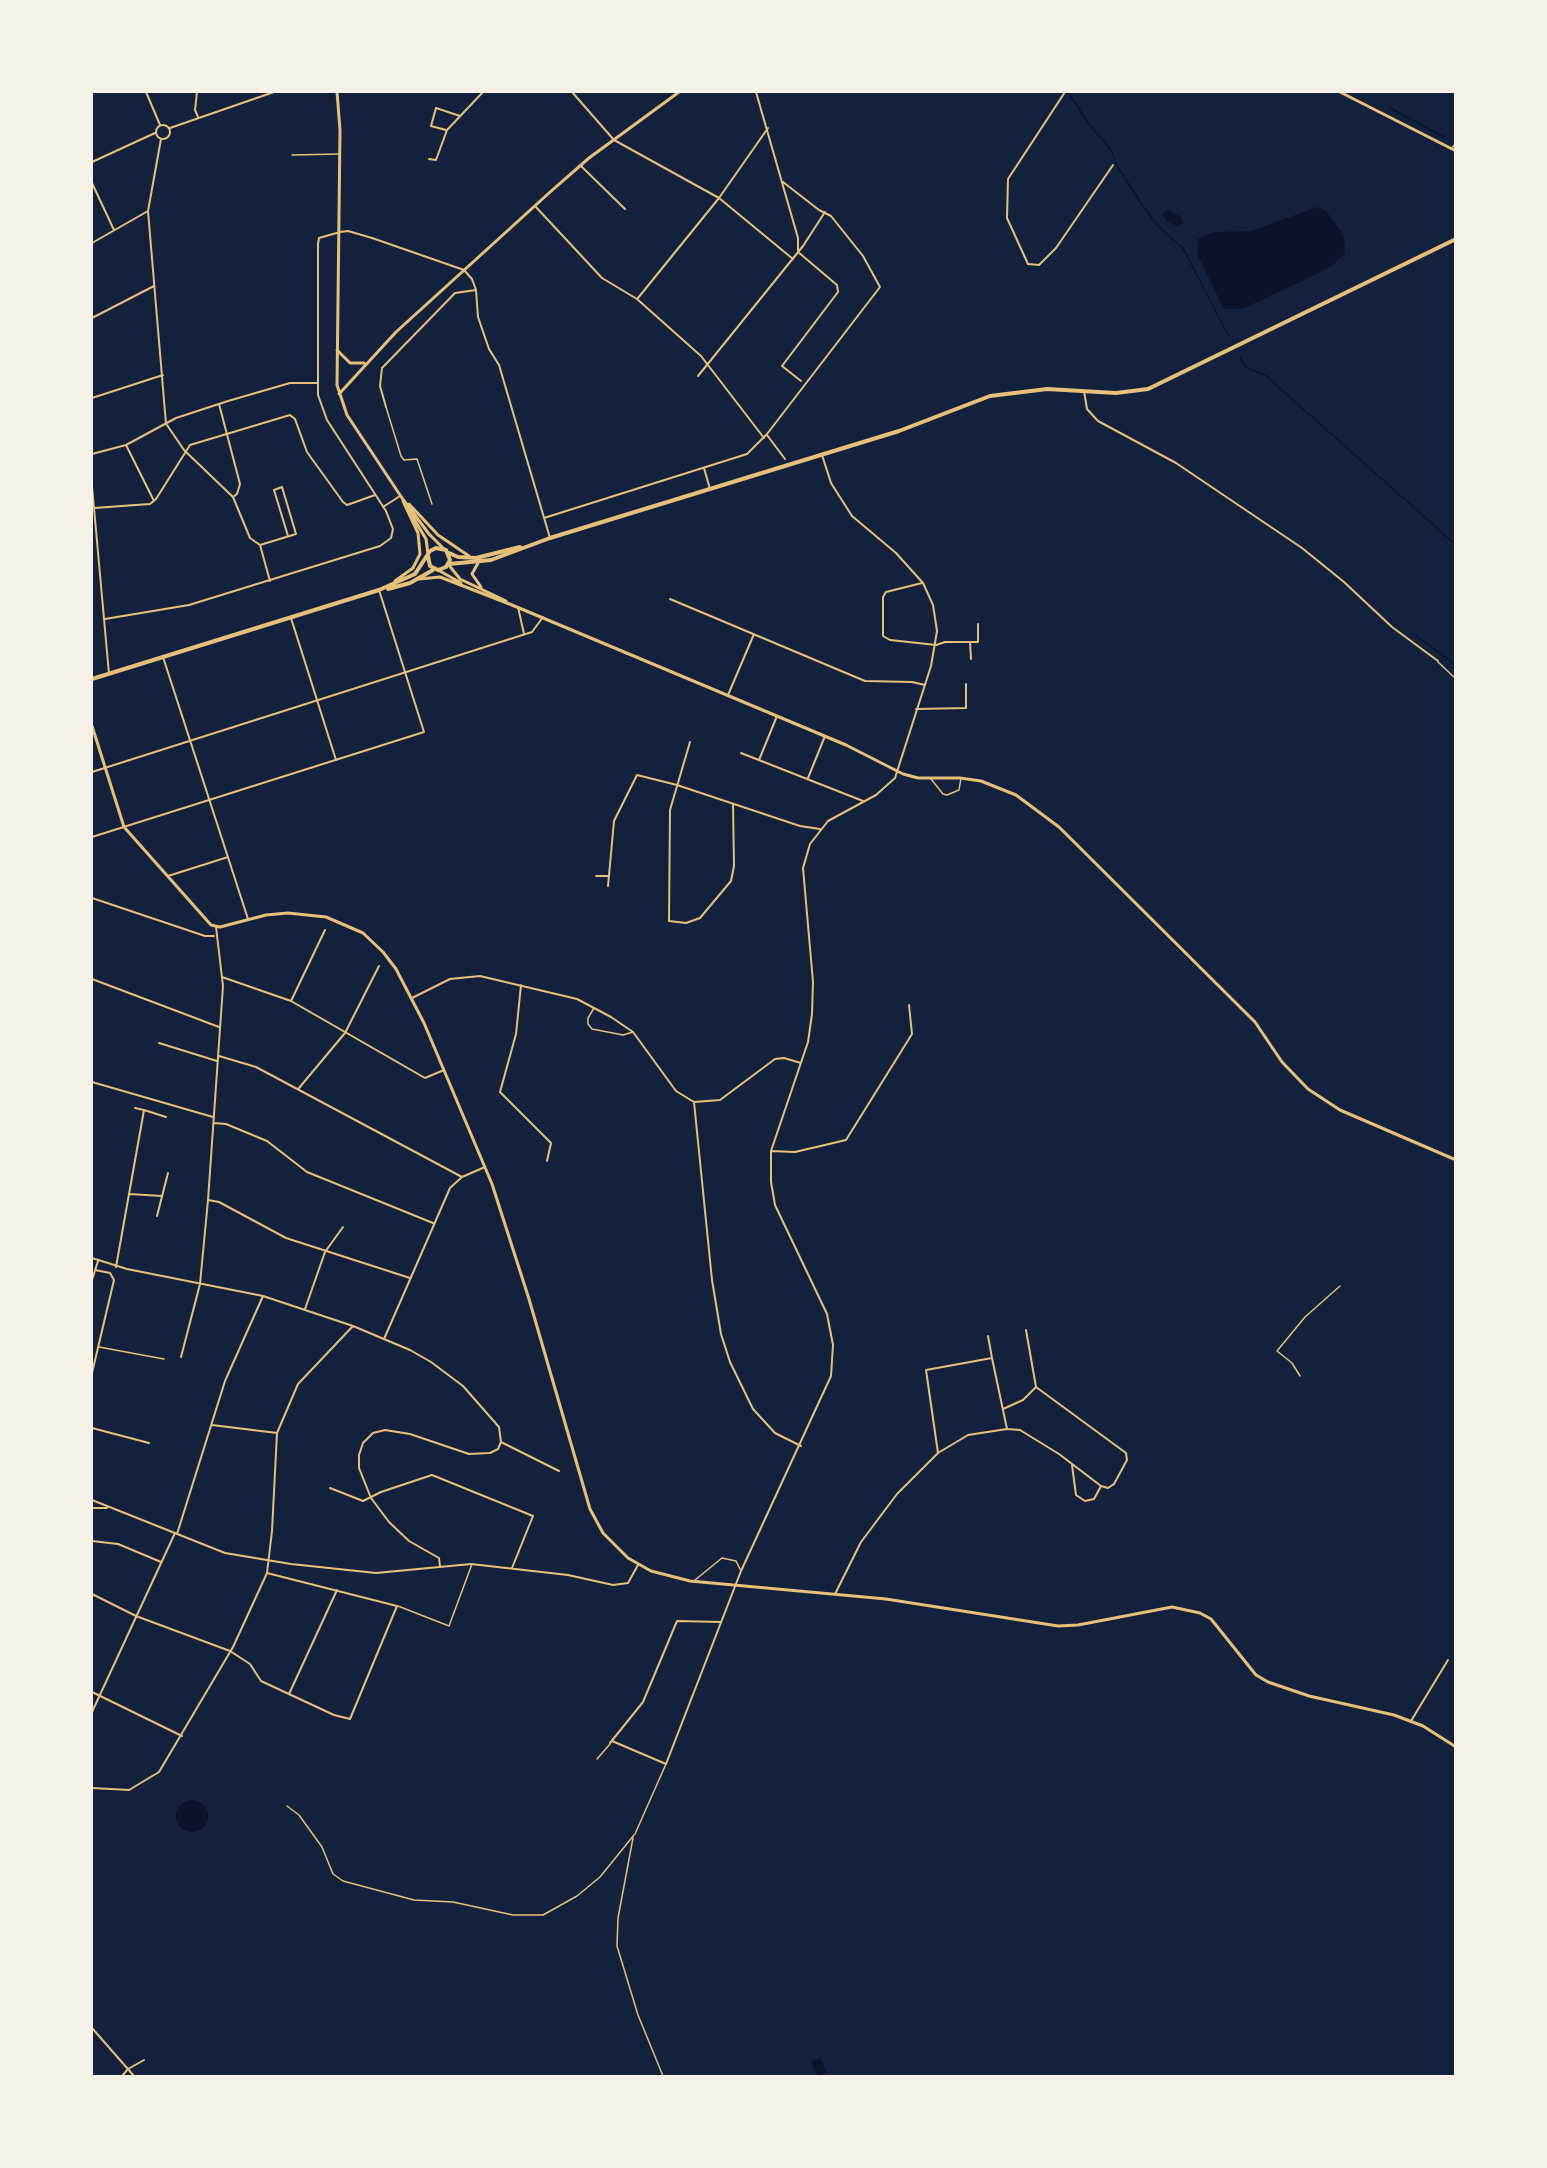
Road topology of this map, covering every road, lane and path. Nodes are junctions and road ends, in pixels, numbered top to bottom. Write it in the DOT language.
graph roads {
  1 [pos="146,92"];
  2 [pos="196,92"];
  3 [pos="274,92"];
  4 [pos="337,92"];
  5 [pos="483,92"];
  6 [pos="572,92"];
  7 [pos="679,92"];
  8 [pos="756,92"];
  9 [pos="1065,92"];
  10 [pos="1340,92"];
  11 [pos="459,116"];
  12 [pos="198,117"];
  13 [pos="161,126"];
  14 [pos="170,128"];
  15 [pos="768,128"];
  16 [pos="447,130"];
  17 [pos="155,133"];
  18 [pos="161,139"];
  19 [pos="614,140"];
  20 [pos="1455,143"];
  21 [pos="1454,150"];
  22 [pos="339,154"];
  23 [pos="292,155"];
  24 [pos="429,159"];
  25 [pos="92,162"];
  26 [pos="581,165"];
  27 [pos="1113,165"];
  28 [pos="783,182"];
  29 [pos="92,183"];
  30 [pos="719,198"];
  31 [pos="535,206"];
  32 [pos="625,209"];
  33 [pos="148,211"];
  34 [pos="825,212"];
  35 [pos="114,230"];
  36 [pos="340,232"];
  37 [pos="1455,238"];
  38 [pos="92,243"];
  39 [pos="798,252"];
  40 [pos="793,259"];
  41 [pos="464,270"];
  42 [pos="154,286"];
  43 [pos="476,290"];
  44 [pos="637,299"];
  45 [pos="92,318"];
  46 [pos="337,350"];
  47 [pos="366,363"];
  48 [pos="708,364"];
  49 [pos="163,375"];
  50 [pos="698,376"];
  51 [pos="801,381"];
  52 [pos="317,383"];
  53 [pos="1084,391"];
  54 [pos="339,394"];
  55 [pos="92,398"];
  56 [pos="219,405"];
  57 [pos="386,407"];
  58 [pos="166,424"];
  59 [pos="225,434"];
  60 [pos="765,436"];
  61 [pos="126,445"];
  62 [pos="92,449"];
  63 [pos="184,450"];
  64 [pos="92,455"];
  65 [pos="822,455"];
  66 [pos="785,459"];
  67 [pos="704,468"];
  68 [pos="92,486"];
  69 [pos="710,489"];
  70 [pos="375,495"];
  71 [pos="233,497"];
  72 [pos="402,497"];
  73 [pos="92,499"];
  74 [pos="154,501"];
  75 [pos="432,504"];
  76 [pos="383,507"];
  77 [pos="94,508"];
  78 [pos="544,518"];
  79 [pos="288,536"];
  80 [pos="550,538"];
  81 [pos="260,545"];
  82 [pos="527,546"];
  83 [pos="446,550"];
  84 [pos="428,555"];
  85 [pos="480,557"];
  86 [pos="478,563"];
  87 [pos="449,564"];
  88 [pos="436,570"];
  89 [pos="414,580"];
  90 [pos="270,581"];
  91 [pos="923,583"];
  92 [pos="470,588"];
  93 [pos="379,590"];
  94 [pos="486,591"];
  95 [pos="670,598"];
  96 [pos="510,604"];
  97 [pos="518,607"];
  98 [pos="543,617"];
  99 [pos="291,618"];
  100 [pos="105,619"];
  101 [pos="978,624"];
  102 [pos="524,634"];
  103 [pos="754,634"];
  104 [pos="970,642"];
  105 [pos="936,645"];
  106 [pos="163,657"];
  107 [pos="971,659"];
  108 [pos="1438,661"];
  109 [pos="406,672"];
  110 [pos="110,674"];
  111 [pos="92,679"];
  112 [pos="1455,679"];
  113 [pos="966,684"];
  114 [pos="925,685"];
  115 [pos="729,695"];
  116 [pos="318,700"];
  117 [pos="916,709"];
  118 [pos="777,716"];
  119 [pos="92,726"];
  120 [pos="826,736"];
  121 [pos="190,741"];
  122 [pos="690,742"];
  123 [pos="741,753"];
  124 [pos="336,760"];
  125 [pos="759,760"];
  126 [pos="104,768"];
  127 [pos="897,771"];
  128 [pos="92,772"];
  129 [pos="808,778"];
  130 [pos="930,778"];
  131 [pos="960,778"];
  132 [pos="677,785"];
  133 [pos="209,800"];
  134 [pos="863,801"];
  135 [pos="733,804"];
  136 [pos="124,826"];
  137 [pos="820,829"];
  138 [pos="92,837"];
  139 [pos="228,857"];
  140 [pos="168,876"];
  141 [pos="596,876"];
  142 [pos="609,876"];
  143 [pos="608,886"];
  144 [pos="92,898"];
  145 [pos="248,920"];
  146 [pos="216,927"];
  147 [pos="325,930"];
  148 [pos="216,935"];
  149 [pos="379,966"];
  150 [pos="222,977"];
  151 [pos="92,979"];
  152 [pos="521,985"];
  153 [pos="412,998"];
  154 [pos="291,1001"];
  155 [pos="909,1005"];
  156 [pos="595,1007"];
  157 [pos="219,1027"];
  158 [pos="633,1032"];
  159 [pos="345,1033"];
  160 [pos="159,1043"];
  161 [pos="217,1056"];
  162 [pos="217,1061"];
  163 [pos="801,1063"];
  164 [pos="444,1070"];
  165 [pos="92,1082"];
  166 [pos="299,1089"];
  167 [pos="694,1102"];
  168 [pos="135,1108"];
  169 [pos="144,1110"];
  170 [pos="166,1117"];
  171 [pos="213,1117"];
  172 [pos="213,1123"];
  173 [pos="771,1150"];
  174 [pos="1455,1160"];
  175 [pos="547,1161"];
  176 [pos="486,1167"];
  177 [pos="168,1173"];
  178 [pos="462,1177"];
  179 [pos="129,1194"];
  180 [pos="162,1196"];
  181 [pos="208,1200"];
  182 [pos="157,1216"];
  183 [pos="433,1223"];
  184 [pos="343,1227"];
  185 [pos="325,1252"];
  186 [pos="92,1258"];
  187 [pos="98,1261"];
  188 [pos="117,1267"];
  189 [pos="95,1270"];
  190 [pos="114,1277"];
  191 [pos="410,1278"];
  192 [pos="92,1280"];
  193 [pos="200,1284"];
  194 [pos="1340,1286"];
  195 [pos="263,1296"];
  196 [pos="305,1309"];
  197 [pos="353,1326"];
  198 [pos="1026,1330"];
  199 [pos="988,1336"];
  200 [pos="384,1339"];
  201 [pos="98,1347"];
  202 [pos="181,1357"];
  203 [pos="992,1358"];
  204 [pos="164,1359"];
  205 [pos="92,1373"];
  206 [pos="1300,1376"];
  207 [pos="1036,1388"];
  208 [pos="1003,1409"];
  209 [pos="212,1425"];
  210 [pos="92,1428"];
  211 [pos="1007,1429"];
  212 [pos="277,1433"];
  213 [pos="501,1442"];
  214 [pos="149,1443"];
  215 [pos="801,1446"];
  216 [pos="938,1453"];
  217 [pos="1072,1465"];
  218 [pos="559,1471"];
  219 [pos="1101,1486"];
  220 [pos="330,1488"];
  221 [pos="371,1498"];
  222 [pos="92,1500"];
  223 [pos="92,1508"];
  224 [pos="110,1508"];
  225 [pos="176,1534"];
  226 [pos="92,1540"];
  227 [pos="269,1561"];
  228 [pos="161,1562"];
  229 [pos="472,1564"];
  230 [pos="638,1565"];
  231 [pos="440,1567"];
  232 [pos="512,1568"];
  233 [pos="741,1571"];
  234 [pos="267,1573"];
  235 [pos="690,1581"];
  236 [pos="736,1584"];
  237 [pos="337,1590"];
  238 [pos="92,1594"];
  239 [pos="835,1594"];
  240 [pos="397,1606"];
  241 [pos="136,1616"];
  242 [pos="721,1622"];
  243 [pos="230,1652"];
  244 [pos="1448,1660"];
  245 [pos="92,1692"];
  246 [pos="99,1695"];
  247 [pos="289,1695"];
  248 [pos="92,1712"];
  249 [pos="1411,1721"];
  250 [pos="182,1736"];
  251 [pos="611,1742"];
  252 [pos="1455,1747"];
  253 [pos="597,1759"];
  254 [pos="666,1764"];
  255 [pos="92,1788"];
  256 [pos="287,1806"];
  257 [pos="634,1835"];
  258 [pos="92,2028"];
  259 [pos="144,2060"];
  260 [pos="128,2069"];
  261 [pos="122,2076"];
  262 [pos="134,2076"];
  263 [pos="663,2076"];
  1 -- 13 [label="street"];
  2 -- 12 [label="street"];
  3 -- 12 [label="street"];
  4 -- 22 [label="street"];
  5 -- 11 [label="street"];
  6 -- 19 [label="street"];
  7 -- 19 [label="street"];
  8 -- 15 [label="street"];
  9 -- 27 [label="street"];
  10 -- 21 [label="street"];
  11 -- 16 [label="street"];
  11 -- 16 [label="street"];
  12 -- 14 [label="street"];
  13 -- 14 [label="street"];
  13 -- 17 [label="street"];
  14 -- 18 [label="street"];
  15 -- 28 [label="street"];
  15 -- 30 [label="street"];
  16 -- 24 [label="street"];
  17 -- 18 [label="street"];
  17 -- 25 [label="street"];
  18 -- 33 [label="street"];
  19 -- 26 [label="street"];
  19 -- 30 [label="street"];
  20 -- 21 [label="street"];
  22 -- 23 [label="street"];
  22 -- 36 [label="street"];
  26 -- 31 [label="street"];
  26 -- 32 [label="street"];
  28 -- 34 [label="street"];
  28 -- 39 [label="street"];
  29 -- 35 [label="street"];
  30 -- 40 [label="street"];
  30 -- 44 [label="street"];
  31 -- 41 [label="street"];
  31 -- 44 [label="street"];
  33 -- 35 [label="street"];
  33 -- 42 [label="street"];
  34 -- 39 [label="street"];
  34 -- 60 [label="street"];
  35 -- 38 [label="street"];
  36 -- 41 [label="street"];
  36 -- 46 [label="street"];
  36 -- 52 [label="street"];
  37 -- 53 [label="main road"];
  39 -- 40 [label="street"];
  39 -- 51 [label="street"];
  40 -- 48 [label="street"];
  41 -- 43 [label="street"];
  41 -- 47 [label="street"];
  42 -- 45 [label="street"];
  42 -- 49 [label="street"];
  43 -- 57 [label="street"];
  43 -- 78 [label="street"];
  44 -- 48 [label="street"];
  46 -- 47 [label="street"];
  46 -- 54 [label="street"];
  47 -- 54 [label="street"];
  48 -- 50 [label="street"];
  48 -- 60 [label="street"];
  49 -- 55 [label="street"];
  49 -- 58 [label="street"];
  52 -- 56 [label="street"];
  52 -- 70 [label="street"];
  53 -- 65 [label="main road"];
  53 -- 108 [label="street"];
  54 -- 72 [label="street"];
  56 -- 58 [label="street"];
  56 -- 59 [label="street"];
  57 -- 75 [label="street"];
  58 -- 61 [label="street"];
  58 -- 63 [label="street"];
  59 -- 63 [label="street"];
  59 -- 70 [label="street"];
  59 -- 71 [label="street"];
  60 -- 66 [label="street"];
  60 -- 67 [label="street"];
  61 -- 64 [label="street"];
  61 -- 74 [label="street"];
  62 -- 64 [label="street"];
  63 -- 71 [label="street"];
  63 -- 74 [label="street"];
  65 -- 69 [label="main road"];
  65 -- 91 [label="street"];
  67 -- 69 [label="street"];
  67 -- 78 [label="street"];
  68 -- 73 [label="street"];
  69 -- 80 [label="main road"];
  70 -- 76 [label="street"];
  71 -- 81 [label="street"];
  72 -- 76 [label="street"];
  72 -- 83 [label="street"];
  72 -- 84 [label="street"];
  72 -- 85 [label="street"];
  72 -- 93 [label="street"];
  73 -- 77 [label="street"];
  74 -- 77 [label="street"];
  76 -- 90 [label="street"];
  77 -- 100 [label="street"];
  78 -- 80 [label="street"];
  79 -- 79 [label="street"];
  79 -- 81 [label="street"];
  80 -- 82 [label="main road"];
  81 -- 90 [label="street"];
  82 -- 85 [label="main road"];
  82 -- 86 [label="main road"];
  83 -- 84 [label="main road"];
  83 -- 85 [label="main road"];
  83 -- 87 [label="main road"];
  84 -- 88 [label="main road"];
  84 -- 93 [label="main road"];
  86 -- 87 [label="main road"];
  86 -- 94 [label="street"];
  87 -- 88 [label="main road"];
  87 -- 94 [label="street"];
  88 -- 89 [label="main road"];
  88 -- 92 [label="street"];
  89 -- 92 [label="street"];
  89 -- 93 [label="main road"];
  90 -- 100 [label="street"];
  91 -- 105 [label="street"];
  91 -- 105 [label="street"];
  92 -- 96 [label="street"];
  93 -- 99 [label="main road"];
  93 -- 109 [label="street"];
  94 -- 96 [label="street"];
  95 -- 103 [label="street"];
  96 -- 97 [label="street"];
  97 -- 98 [label="street"];
  97 -- 102 [label="street"];
  98 -- 102 [label="street"];
  98 -- 115 [label="street"];
  99 -- 106 [label="main road"];
  99 -- 116 [label="street"];
  100 -- 110 [label="street"];
  101 -- 104 [label="street"];
  102 -- 109 [label="street"];
  103 -- 114 [label="street"];
  103 -- 115 [label="street"];
  104 -- 105 [label="street"];
  104 -- 107 [label="street"];
  105 -- 114 [label="street"];
  106 -- 110 [label="main road"];
  106 -- 121 [label="street"];
  108 -- 112 [label="street"];
  109 -- 116 [label="street"];
  109 -- 124 [label="street"];
  110 -- 111 [label="main road"];
  113 -- 117 [label="street"];
  114 -- 117 [label="street"];
  115 -- 118 [label="street"];
  116 -- 121 [label="street"];
  116 -- 124 [label="street"];
  117 -- 127 [label="street"];
  118 -- 120 [label="street"];
  118 -- 125 [label="street"];
  119 -- 126 [label="street"];
  120 -- 127 [label="street"];
  120 -- 129 [label="street"];
  121 -- 126 [label="street"];
  121 -- 133 [label="street"];
  122 -- 132 [label="street"];
  123 -- 125 [label="street"];
  124 -- 133 [label="street"];
  125 -- 129 [label="street"];
  126 -- 128 [label="street"];
  126 -- 136 [label="street"];
  127 -- 130 [label="street"];
  127 -- 134 [label="street"];
  129 -- 134 [label="street"];
  130 -- 131 [label="street"];
  130 -- 131 [label="street"];
  131 -- 174 [label="street"];
  132 -- 135 [label="street"];
  132 -- 135 [label="street"];
  132 -- 142 [label="street"];
  133 -- 136 [label="street"];
  133 -- 139 [label="street"];
  134 -- 137 [label="street"];
  135 -- 137 [label="street"];
  136 -- 138 [label="street"];
  136 -- 140 [label="street"];
  137 -- 163 [label="street"];
  139 -- 140 [label="street"];
  139 -- 145 [label="street"];
  140 -- 146 [label="street"];
  141 -- 142 [label="street"];
  142 -- 143 [label="street"];
  144 -- 148 [label="street"];
  145 -- 146 [label="street"];
  145 -- 153 [label="street"];
  146 -- 148 [label="street"];
  147 -- 154 [label="street"];
  148 -- 150 [label="street"];
  149 -- 159 [label="street"];
  150 -- 154 [label="street"];
  150 -- 157 [label="street"];
  151 -- 157 [label="street"];
  152 -- 153 [label="street"];
  152 -- 156 [label="street"];
  152 -- 175 [label="street"];
  153 -- 164 [label="street"];
  154 -- 159 [label="street"];
  155 -- 173 [label="street"];
  156 -- 158 [label="street"];
  156 -- 158 [label="street"];
  157 -- 161 [label="street"];
  158 -- 167 [label="street"];
  159 -- 164 [label="street"];
  159 -- 166 [label="street"];
  160 -- 162 [label="street"];
  161 -- 162 [label="street"];
  161 -- 166 [label="street"];
  162 -- 171 [label="street"];
  163 -- 167 [label="street"];
  163 -- 173 [label="street"];
  164 -- 176 [label="street"];
  165 -- 171 [label="street"];
  166 -- 178 [label="street"];
  167 -- 215 [label="street"];
  168 -- 169 [label="street"];
  169 -- 170 [label="street"];
  169 -- 179 [label="street"];
  171 -- 172 [label="street"];
  172 -- 181 [label="street"];
  172 -- 183 [label="street"];
  173 -- 215 [label="street"];
  176 -- 178 [label="street"];
  176 -- 230 [label="street"];
  177 -- 180 [label="street"];
  178 -- 183 [label="street"];
  179 -- 180 [label="street"];
  179 -- 188 [label="street"];
  180 -- 182 [label="street"];
  181 -- 185 [label="street"];
  181 -- 193 [label="street"];
  183 -- 191 [label="street"];
  184 -- 185 [label="street"];
  185 -- 191 [label="street"];
  185 -- 196 [label="street"];
  186 -- 187 [label="street"];
  187 -- 188 [label="street"];
  187 -- 189 [label="street"];
  188 -- 190 [label="street"];
  188 -- 193 [label="street"];
  189 -- 190 [label="street"];
  189 -- 192 [label="street"];
  190 -- 201 [label="street"];
  191 -- 200 [label="street"];
  193 -- 195 [label="street"];
  193 -- 202 [label="street"];
  194 -- 206 [label="street"];
  195 -- 196 [label="street"];
  195 -- 209 [label="street"];
  196 -- 197 [label="street"];
  197 -- 200 [label="street"];
  197 -- 212 [label="street"];
  198 -- 207 [label="street"];
  199 -- 203 [label="street"];
  200 -- 213 [label="street"];
  201 -- 204 [label="street"];
  201 -- 205 [label="street"];
  203 -- 208 [label="street"];
  203 -- 216 [label="street"];
  207 -- 208 [label="street"];
  207 -- 219 [label="street"];
  208 -- 211 [label="street"];
  209 -- 212 [label="street"];
  209 -- 225 [label="street"];
  210 -- 214 [label="street"];
  211 -- 216 [label="street"];
  211 -- 217 [label="street"];
  212 -- 227 [label="street"];
  213 -- 218 [label="street"];
  213 -- 221 [label="street"];
  215 -- 233 [label="street"];
  216 -- 239 [label="street"];
  217 -- 219 [label="street"];
  217 -- 219 [label="street"];
  220 -- 221 [label="street"];
  221 -- 231 [label="street"];
  221 -- 232 [label="street"];
  222 -- 224 [label="street"];
  223 -- 224 [label="street"];
  224 -- 225 [label="street"];
  225 -- 227 [label="street"];
  225 -- 228 [label="street"];
  226 -- 228 [label="street"];
  227 -- 231 [label="street"];
  227 -- 234 [label="street"];
  228 -- 241 [label="street"];
  229 -- 231 [label="street"];
  229 -- 232 [label="street"];
  229 -- 240 [label="street"];
  230 -- 232 [label="street"];
  230 -- 235 [label="street"];
  233 -- 235 [label="street"];
  233 -- 236 [label="street"];
  234 -- 237 [label="street"];
  234 -- 243 [label="street"];
  235 -- 236 [label="street"];
  236 -- 239 [label="street"];
  236 -- 242 [label="street"];
  237 -- 240 [label="street"];
  237 -- 247 [label="street"];
  238 -- 241 [label="street"];
  239 -- 249 [label="street"];
  240 -- 247 [label="street"];
  241 -- 243 [label="street"];
  241 -- 246 [label="street"];
  242 -- 251 [label="street"];
  242 -- 254 [label="street"];
  243 -- 247 [label="street"];
  243 -- 250 [label="street"];
  244 -- 249 [label="street"];
  245 -- 246 [label="street"];
  246 -- 248 [label="street"];
  246 -- 250 [label="street"];
  249 -- 252 [label="street"];
  250 -- 255 [label="street"];
  251 -- 253 [label="street"];
  251 -- 254 [label="street"];
  254 -- 257 [label="street"];
  256 -- 257 [label="street"];
  257 -- 263 [label="street"];
  258 -- 260 [label="street"];
  259 -- 260 [label="street"];
  260 -- 261 [label="street"];
  260 -- 262 [label="street"];
}
